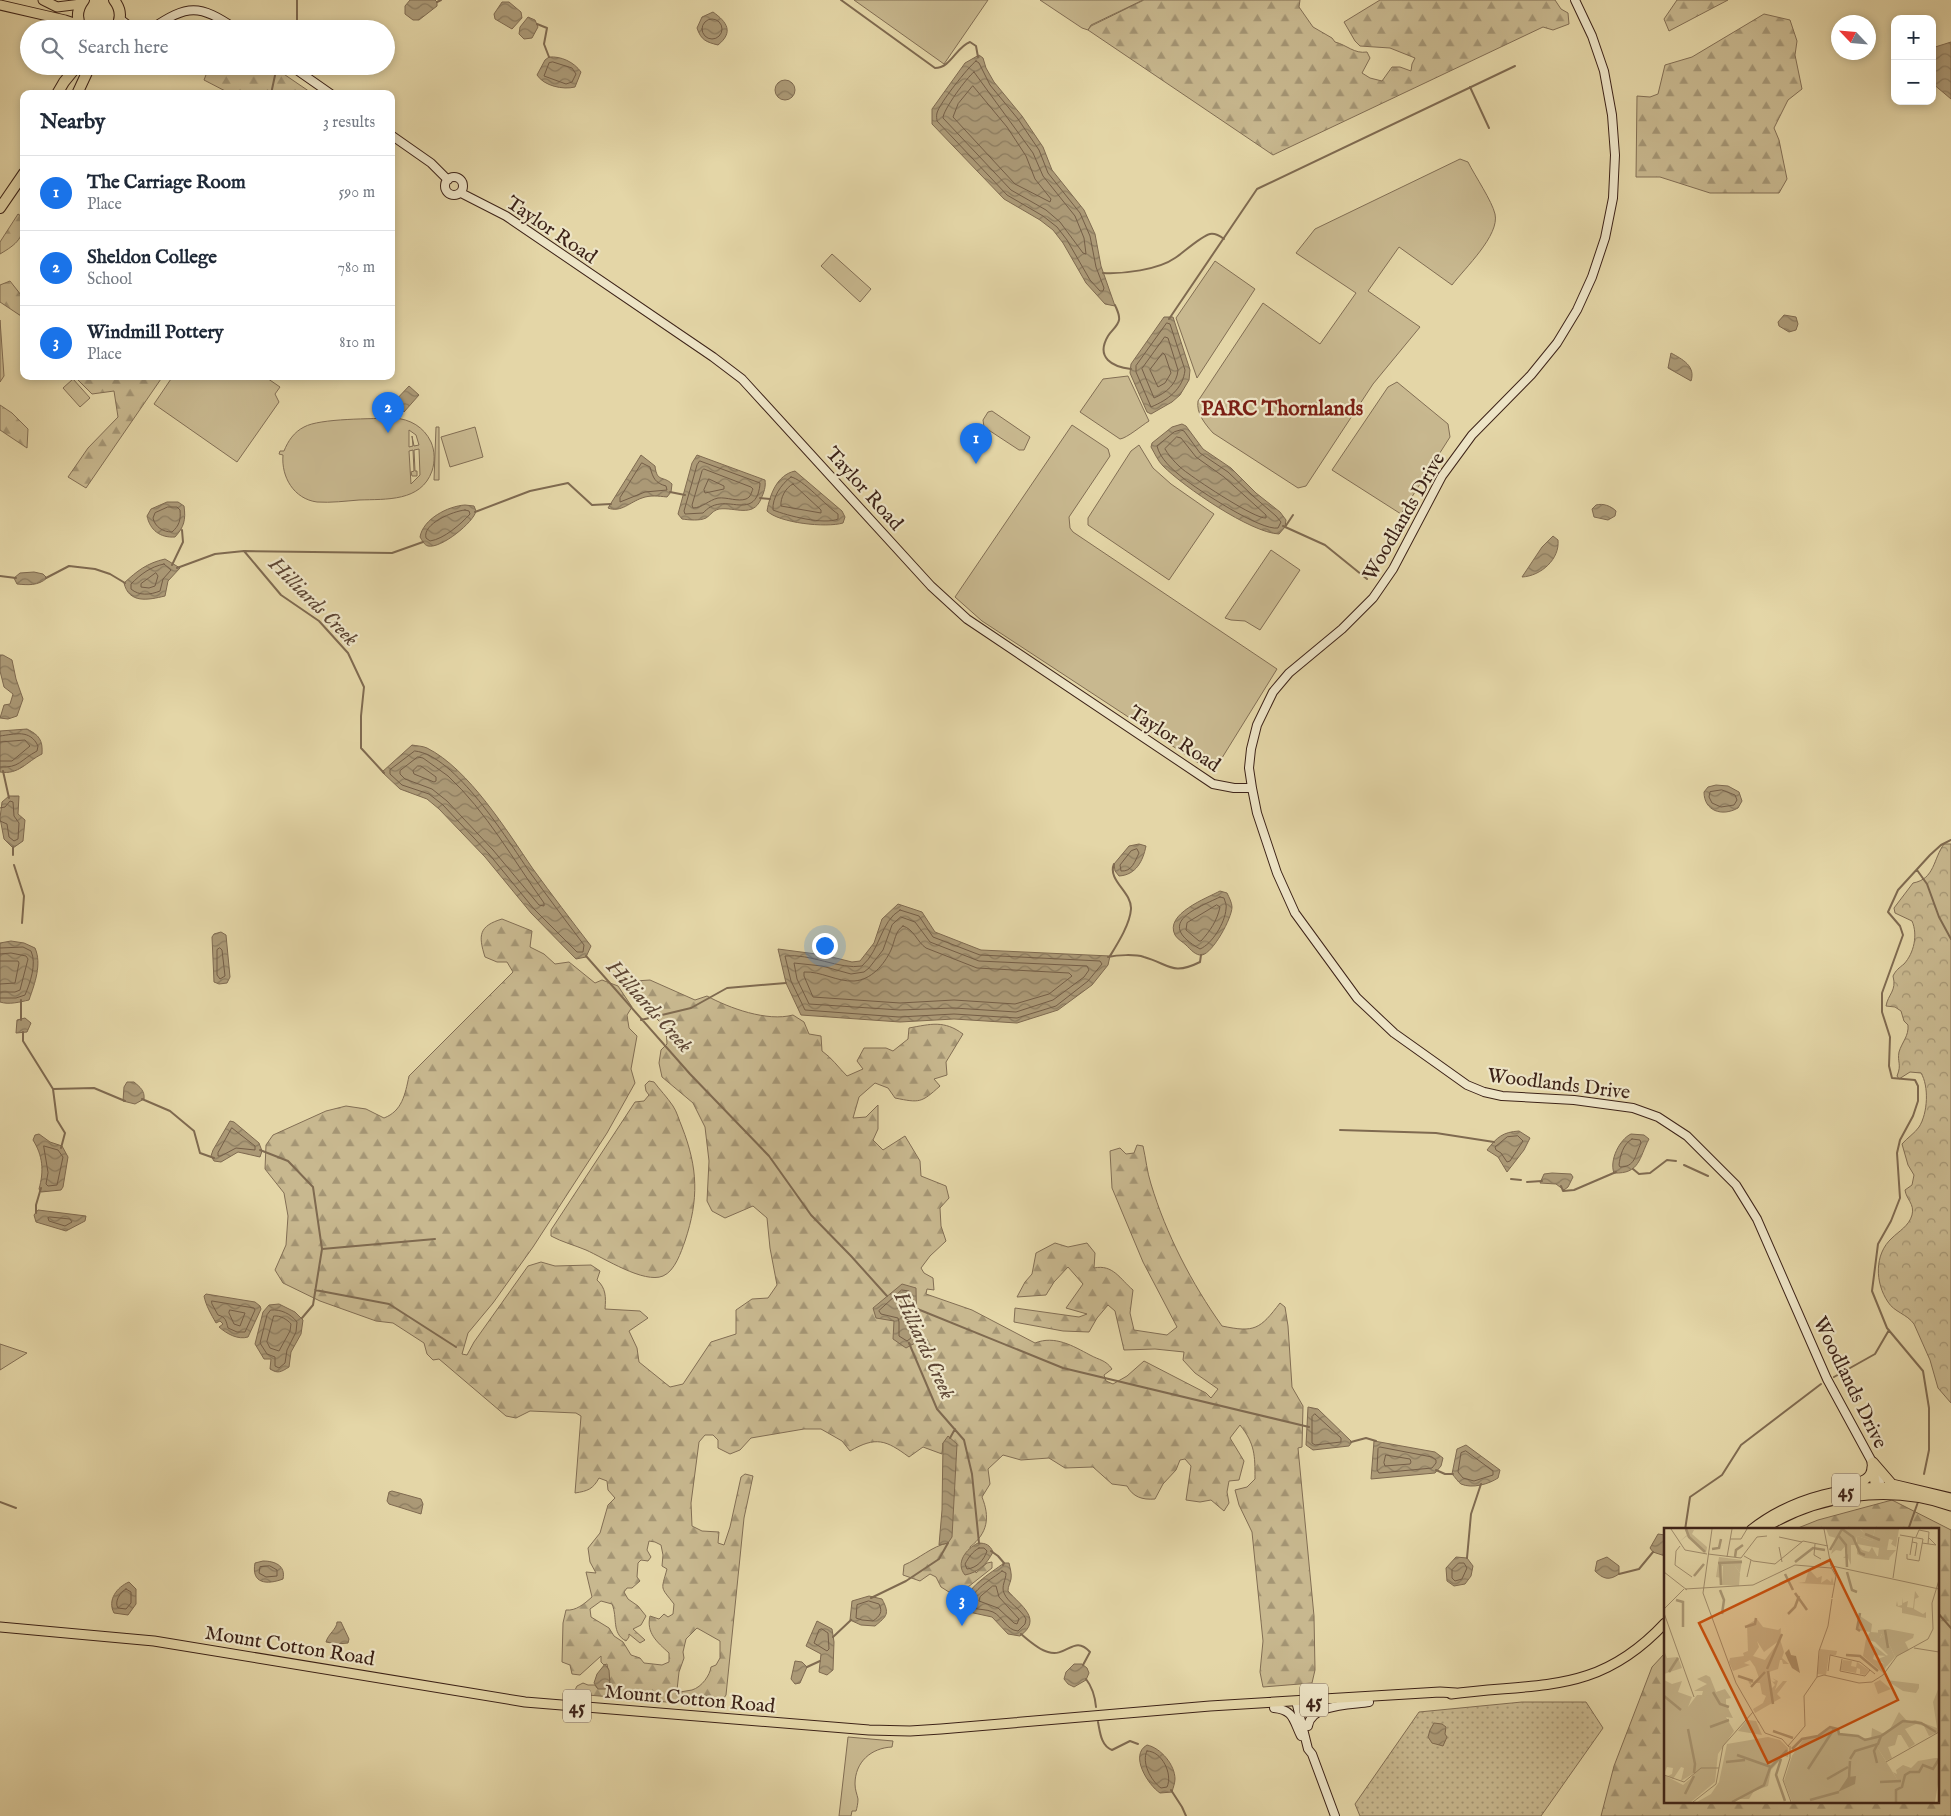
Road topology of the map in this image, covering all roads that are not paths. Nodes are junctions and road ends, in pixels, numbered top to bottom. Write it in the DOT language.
graph roads {
  1 [pos="43,0"];
  2 [pos="1575,0"];
  3 [pos="82,2"];
  4 [pos="118,2"];
  5 [pos="0,5"];
  6 [pos="180,12"];
  7 [pos="64,20"];
  8 [pos="79,20"];
  9 [pos="118,20"];
  10 [pos="167,20"];
  11 [pos="170,20"];
  12 [pos="222,20"];
  13 [pos="70,75"];
  14 [pos="86,75"];
  15 [pos="304,75"];
  16 [pos="60,90"];
  17 [pos="79,90"];
  18 [pos="325,90"];
  19 [pos="395,138"];
  20 [pos="20,179"];
  21 [pos="448,180"];
  22 [pos="461,193"];
  23 [pos="0,208"];
  24 [pos="1252,788"];
  25 [pos="1871,1461"];
  26 [pos="1878,1488"];
  27 [pos="1903,1488"];
  28 [pos="1869,1495"];
  29 [pos="1951,1498"];
  30 [pos="1951,1504"];
  31 [pos="1791,1506"];
  32 [pos="1754,1528"];
  33 [pos="1764,1528"];
  34 [pos="1664,1625"];
  35 [pos="0,1627"];
  36 [pos="1456,1693"];
  37 [pos="1369,1702"];
  38 [pos="1299,1704"];
  39 [pos="1274,1708"];
  40 [pos="1172,1710"];
  41 [pos="1308,1726"];
  42 [pos="1310,1752"];
  43 [pos="1335,1816"];
  1 -- 3 [label="main road"];
  2 -- 24 [label="main road, Woodlands Drive"];
  3 -- 8 [label="highway"];
  4 -- 9 [label="highway"];
  5 -- 7 [label="main road"];
  6 -- 10 [label="main road"];
  6 -- 11 [label="main road"];
  6 -- 12 [label="main road"];
  13 -- 16 [label="highway"];
  14 -- 17 [label="highway"];
  15 -- 18 [label="main road"];
  19 -- 21 [label="main road"];
  20 -- 23 [label="highway"];
  21 -- 22 [label="main road"];
  21 -- 22 [label="main road"];
  22 -- 24 [label="main road, Taylor Road"];
  24 -- 25 [label="main road, Woodlands Drive"];
  25 -- 26 [label="main road"];
  25 -- 27 [label="main road"];
  25 -- 31 [label="main road"];
  26 -- 27 [label="main road, 45"];
  26 -- 28 [label="main road"];
  26 -- 30 [label="main road"];
  26 -- 31 [label="main road, 45"];
  27 -- 29 [label="main road"];
  28 -- 30 [label="main road"];
  28 -- 33 [label="main road"];
  31 -- 32 [label="main road, 45"];
  34 -- 36 [label="main road, Mount Cotton Road / 45"];
  35 -- 40 [label="main road, Mount Cotton Road / 45"];
  36 -- 37 [label="main road, Mount Cotton Road / 45"];
  36 -- 38 [label="main road, Mount Cotton Road / 45"];
  37 -- 38 [label="main road, Mount Cotton Road / 45"];
  37 -- 41 [label="main road"];
  38 -- 39 [label="main road, Mount Cotton Road / 45"];
  38 -- 40 [label="main road, Mount Cotton Road / 45"];
  38 -- 41 [label="main road"];
  38 -- 42 [label="main road"];
  39 -- 40 [label="main road, Mount Cotton Road"];
  39 -- 42 [label="main road"];
  41 -- 42 [label="main road"];
  42 -- 43 [label="main road"];
}
